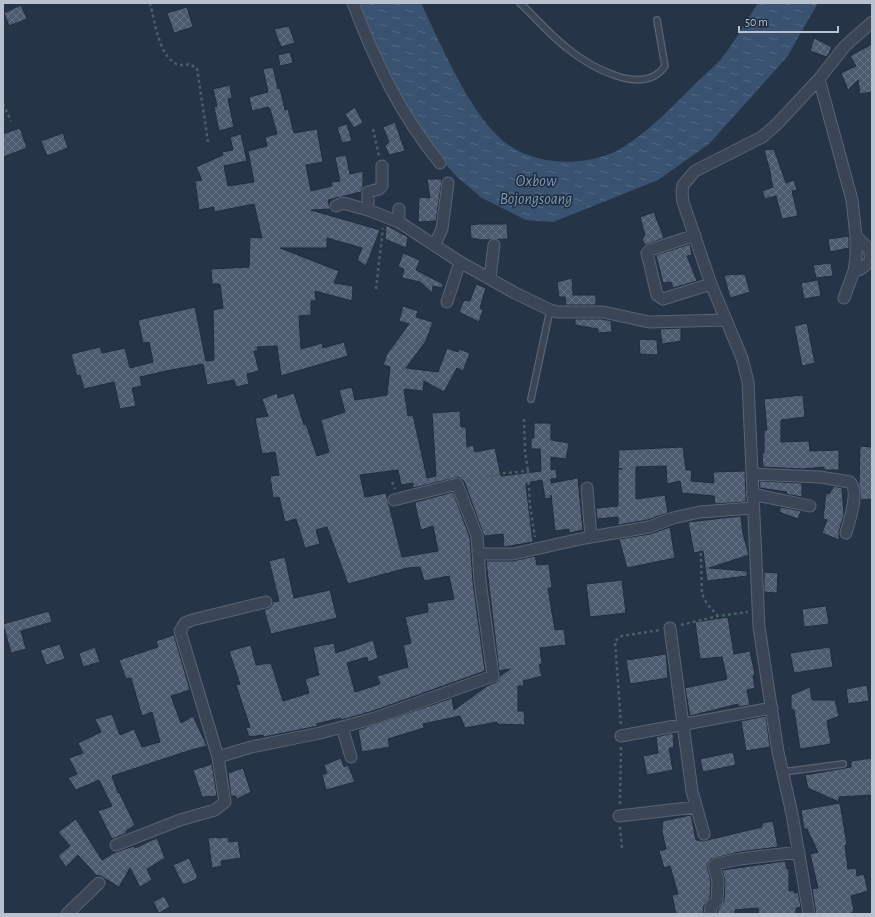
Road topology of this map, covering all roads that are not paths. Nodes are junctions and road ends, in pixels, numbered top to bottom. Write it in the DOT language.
graph roads {
  1 [pos="353,3"];
  2 [pos="520,3"];
  3 [pos="657,20"];
  4 [pos="872,22"];
  5 [pos="819,79"];
  6 [pos="440,163"];
  7 [pos="382,166"];
  8 [pos="448,183"];
  9 [pos="336,206"];
  10 [pos="399,209"];
  11 [pos="368,210"];
  12 [pos="399,222"];
  13 [pos="695,235"];
  14 [pos="856,236"];
  15 [pos="435,244"];
  16 [pos="494,245"];
  17 [pos="460,262"];
  18 [pos="854,271"];
  19 [pos="490,278"];
  20 [pos="711,284"];
  21 [pos="844,298"];
  22 [pos="447,302"];
  23 [pos="550,310"];
  24 [pos="726,320"];
  25 [pos="530,399"];
  26 [pos="753,474"];
  27 [pos="587,488"];
  28 [pos="752,494"];
  29 [pos="394,500"];
  30 [pos="810,506"];
  31 [pos="753,508"];
  32 [pos="846,533"];
  33 [pos="591,537"];
  34 [pos="480,554"];
  35 [pos="266,602"];
  36 [pos="670,628"];
  37 [pos="772,708"];
  38 [pos="684,724"];
  39 [pos="342,727"];
  40 [pos="622,736"];
  41 [pos="218,757"];
  42 [pos="351,757"];
  43 [pos="843,764"];
  44 [pos="783,772"];
  45 [pos="696,807"];
  46 [pos="620,816"];
  47 [pos="704,834"];
  48 [pos="116,846"];
  49 [pos="798,852"];
  50 [pos="99,883"];
  51 [pos="67,914"];
  52 [pos="710,914"];
  53 [pos="809,914"];
  1 -- 6 [label="street"];
  2 -- 3 [label="lane"];
  4 -- 5 [label="street"];
  5 -- 13 [label="street"];
  5 -- 14 [label="street"];
  7 -- 11 [label="street"];
  8 -- 15 [label="street"];
  9 -- 11 [label="street"];
  10 -- 12 [label="street"];
  11 -- 12 [label="street"];
  12 -- 15 [label="street"];
  13 -- 20 [label="street"];
  13 -- 20 [label="street"];
  14 -- 18 [label="street"];
  14 -- 18 [label="street"];
  15 -- 17 [label="street"];
  16 -- 19 [label="street"];
  17 -- 19 [label="street"];
  17 -- 22 [label="street"];
  18 -- 21 [label="street"];
  19 -- 23 [label="street"];
  20 -- 24 [label="street"];
  23 -- 24 [label="street"];
  23 -- 25 [label="lane"];
  24 -- 26 [label="street"];
  26 -- 28 [label="street"];
  26 -- 32 [label="street"];
  27 -- 33 [label="street"];
  28 -- 30 [label="street"];
  28 -- 31 [label="street"];
  29 -- 34 [label="street"];
  31 -- 33 [label="street"];
  31 -- 37 [label="street"];
  33 -- 34 [label="street"];
  34 -- 39 [label="street"];
  35 -- 41 [label="street"];
  36 -- 38 [label="street"];
  37 -- 38 [label="street"];
  37 -- 44 [label="street"];
  38 -- 40 [label="street"];
  38 -- 45 [label="street"];
  39 -- 41 [label="street"];
  39 -- 42 [label="street"];
  41 -- 48 [label="street"];
  43 -- 44 [label="lane"];
  44 -- 49 [label="street"];
  45 -- 46 [label="street"];
  45 -- 47 [label="street"];
  49 -- 52 [label="street"];
  49 -- 53 [label="street"];
  50 -- 51 [label="street"];
}
